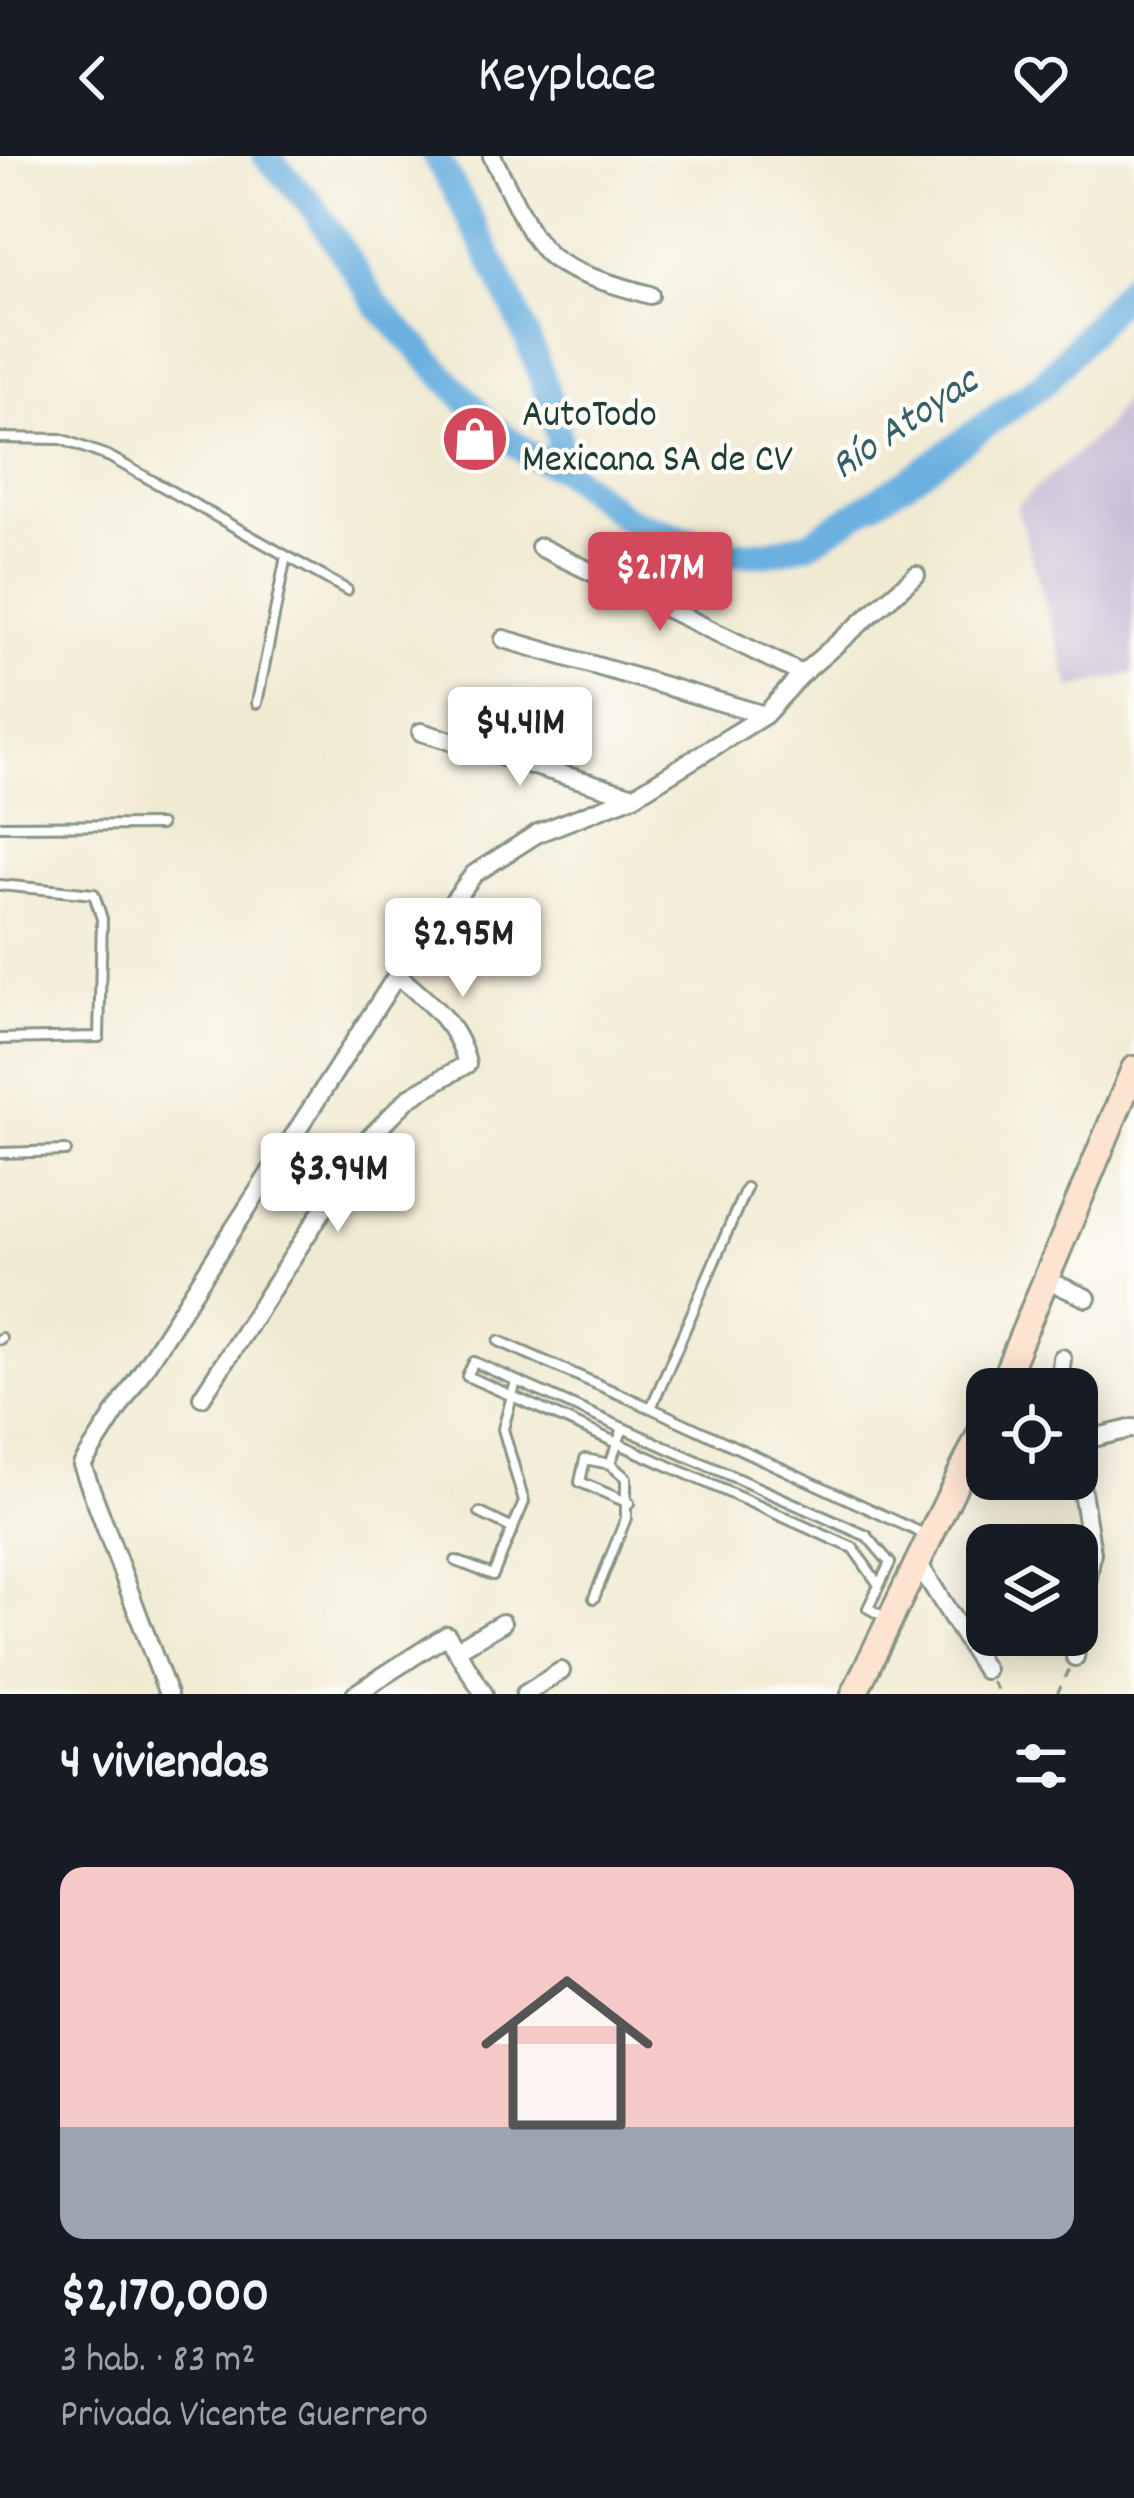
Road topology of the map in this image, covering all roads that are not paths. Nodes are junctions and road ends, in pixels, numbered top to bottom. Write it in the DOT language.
graph roads {
  1 [pos="492,156"];
  2 [pos="650,295"];
  3 [pos="0,438"];
  4 [pos="540,548"];
  5 [pos="286,556"];
  6 [pos="916,575"];
  7 [pos="347,590"];
  8 [pos="504,638"];
  9 [pos="802,674"];
  10 [pos="257,703"];
  11 [pos="765,715"];
  12 [pos="421,732"];
  13 [pos="634,796"];
  14 [pos="160,825"];
  15 [pos="0,826"];
  16 [pos="0,885"];
  17 [pos="397,975"];
  18 [pos="0,1039"];
  19 [pos="1134,1069"];
  20 [pos="66,1151"];
  21 [pos="0,1153"];
  22 [pos="746,1188"];
  23 [pos="1048,1281"];
  24 [pos="1087,1298"];
  25 [pos="499,1341"];
  26 [pos="1062,1358"];
  27 [pos="1009,1368"];
  28 [pos="1061,1368"];
  29 [pos="516,1381"];
  30 [pos="202,1396"];
  31 [pos="511,1396"];
  32 [pos="651,1408"];
  33 [pos="623,1428"];
  34 [pos="1134,1428"];
  35 [pos="1098,1437"];
  36 [pos="618,1442"];
  37 [pos="610,1464"];
  38 [pos="966,1484"];
  39 [pos="1084,1500"];
  40 [pos="628,1503"];
  41 [pos="802,1508"];
  42 [pos="480,1513"];
  43 [pos="795,1521"];
  44 [pos="513,1529"];
  45 [pos="933,1538"];
  46 [pos="456,1562"];
  47 [pos="920,1566"];
  48 [pos="879,1585"];
  49 [pos="594,1598"];
  50 [pos="891,1622"];
  51 [pos="502,1623"];
  52 [pos="451,1643"];
  53 [pos="1075,1657"];
  54 [pos="985,1670"];
  55 [pos="561,1671"];
  56 [pos="168,1694"];
  57 [pos="355,1694"];
  58 [pos="484,1694"];
  59 [pos="525,1694"];
  60 [pos="854,1694"];
  1 -- 2 [label="street"];
  3 -- 5 [label="lane"];
  4 -- 9 [label="street"];
  5 -- 7 [label="lane"];
  5 -- 10 [label="lane"];
  6 -- 9 [label="street"];
  8 -- 11 [label="street"];
  9 -- 11 [label="street"];
  11 -- 13 [label="street"];
  12 -- 13 [label="street"];
  13 -- 17 [label="street"];
  14 -- 15 [label="lane"];
  16 -- 18 [label="lane"];
  17 -- 30 [label="street"];
  17 -- 56 [label="street"];
  19 -- 23 [label="main road"];
  20 -- 21 [label="lane"];
  22 -- 32 [label="lane"];
  23 -- 24 [label="street"];
  23 -- 27 [label="main road"];
  25 -- 32 [label="lane"];
  26 -- 28 [label="street"];
  29 -- 31 [label="lane"];
  29 -- 31 [label="lane"];
  29 -- 33 [label="lane"];
  31 -- 36 [label="lane"];
  31 -- 44 [label="lane"];
  32 -- 45 [label="lane"];
  33 -- 36 [label="lane"];
  33 -- 41 [label="lane"];
  34 -- 35 [label="street"];
  36 -- 37 [label="lane"];
  36 -- 43 [label="lane"];
  37 -- 40 [label="lane"];
  37 -- 40 [label="lane"];
  38 -- 45 [label="main road"];
  39 -- 53 [label="street"];
  40 -- 49 [label="lane"];
  41 -- 43 [label="lane"];
  41 -- 48 [label="lane"];
  42 -- 44 [label="lane"];
  43 -- 48 [label="lane"];
  44 -- 46 [label="lane"];
  45 -- 47 [label="main road"];
  47 -- 50 [label="main road"];
  47 -- 54 [label="street"];
  48 -- 50 [label="lane"];
  50 -- 60 [label="main road"];
  51 -- 52 [label="street"];
  52 -- 57 [label="street"];
  52 -- 58 [label="street"];
  55 -- 59 [label="street"];
}
